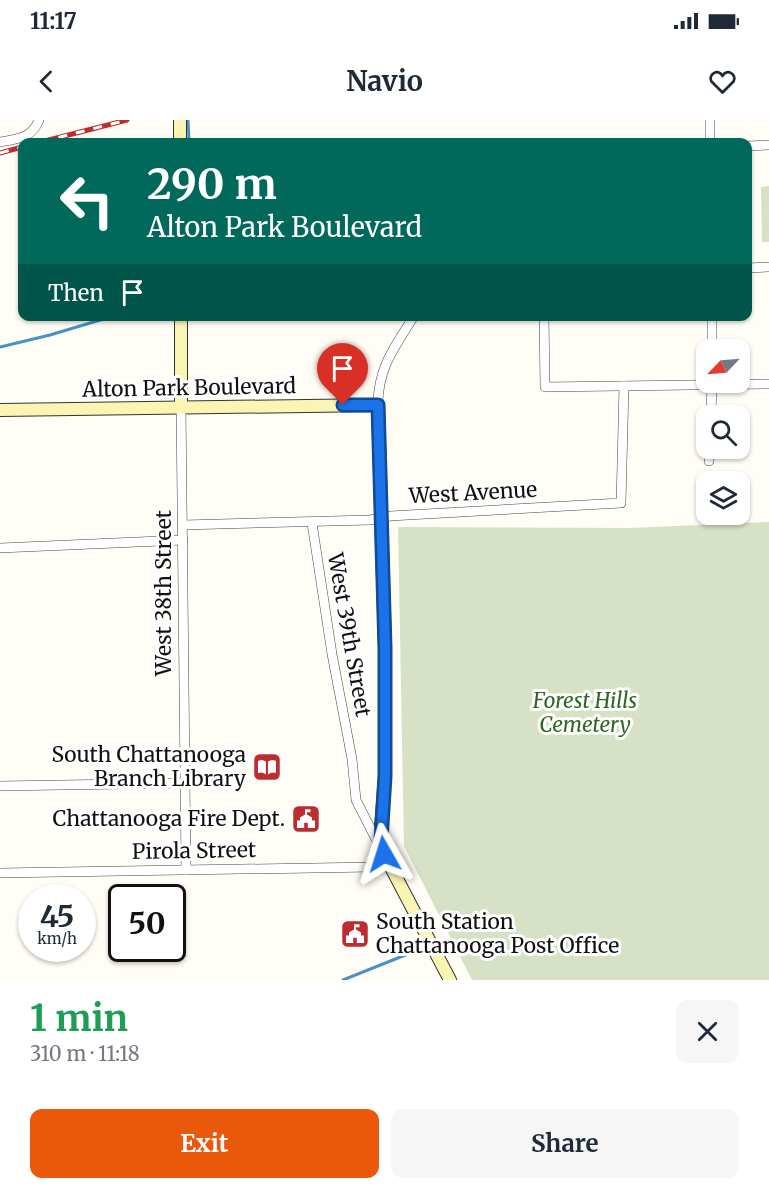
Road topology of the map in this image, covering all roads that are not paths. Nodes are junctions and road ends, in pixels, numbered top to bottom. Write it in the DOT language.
graph roads {
  1 [pos="41,120"];
  2 [pos="180,120"];
  3 [pos="710,120"];
  4 [pos="23,138"];
  5 [pos="180,138"];
  6 [pos="710,138"];
  7 [pos="18,139"];
  8 [pos="0,142"];
  9 [pos="752,146"];
  10 [pos="769,146"];
  11 [pos="769,267"];
  12 [pos="752,268"];
  13 [pos="181,321"];
  14 [pos="411,321"];
  15 [pos="544,321"];
  16 [pos="712,321"];
  17 [pos="712,339"];
  18 [pos="696,384"];
  19 [pos="750,384"];
  20 [pos="769,384"];
  21 [pos="624,386"];
  22 [pos="378,405"];
  23 [pos="182,407"];
  24 [pos="0,410"];
  25 [pos="380,518"];
  26 [pos="312,522"];
  27 [pos="183,525"];
  28 [pos="183,540"];
  29 [pos="0,548"];
  30 [pos="184,783"];
  31 [pos="0,786"];
  32 [pos="386,858"];
  33 [pos="186,870"];
  34 [pos="0,873"];
  35 [pos="450,980"];
  1 -- 4 [label="street"];
  2 -- 5 [label="main road"];
  3 -- 6 [label="street"];
  7 -- 8 [label="street"];
  9 -- 10 [label="street"];
  11 -- 12 [label="street"];
  13 -- 23 [label="main road, West 38th Street"];
  14 -- 22 [label="street"];
  15 -- 21 [label="street"];
  16 -- 17 [label="street"];
  18 -- 21 [label="street"];
  19 -- 20 [label="street"];
  21 -- 25 [label="street, West Avenue"];
  22 -- 23 [label="main road, Alton Park Boulevard"];
  22 -- 25 [label="main road"];
  23 -- 24 [label="main road, Alton Park Boulevard"];
  23 -- 27 [label="street, West 38th Street"];
  25 -- 26 [label="street, West Avenue"];
  25 -- 32 [label="main road"];
  26 -- 27 [label="street, West Avenue"];
  26 -- 32 [label="street, West 39th Street"];
  27 -- 28 [label="street, West 38th Street"];
  28 -- 29 [label="street"];
  28 -- 30 [label="street, West 38th Street"];
  30 -- 31 [label="street"];
  30 -- 33 [label="street, West 38th Street"];
  32 -- 33 [label="street, Pirola Street"];
  32 -- 35 [label="main road"];
  33 -- 34 [label="street, Pirola Street"];
}
